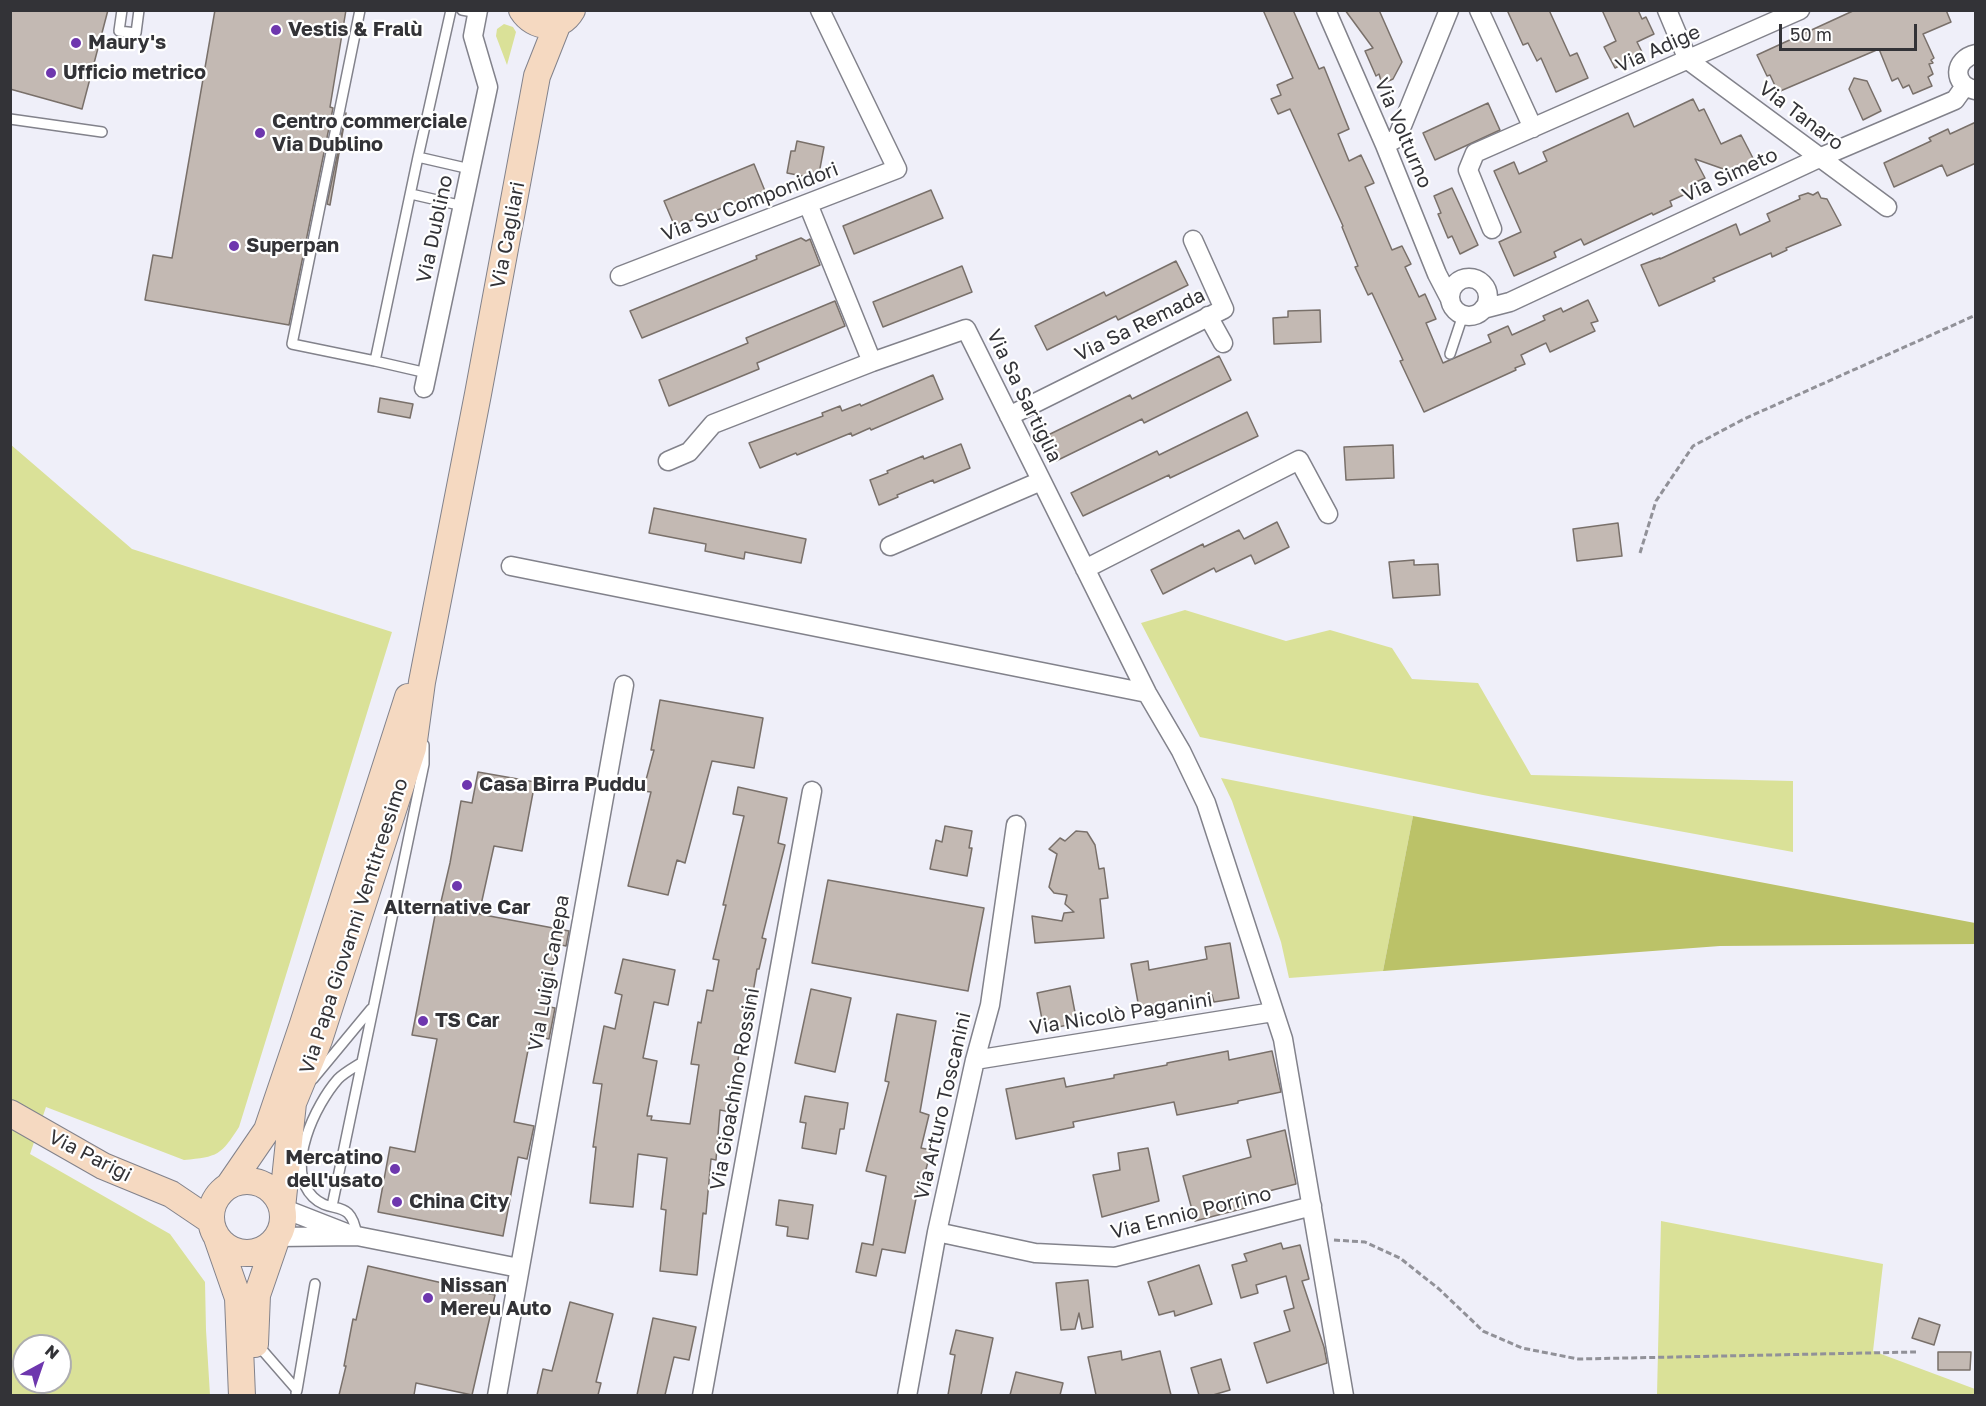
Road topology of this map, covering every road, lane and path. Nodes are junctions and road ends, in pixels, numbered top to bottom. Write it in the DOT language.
graph roads {
  1 [pos="122,10"];
  2 [pos="138,10"];
  3 [pos="360,10"];
  4 [pos="451,10"];
  5 [pos="820,10"];
  6 [pos="1326,10"];
  7 [pos="1449,10"];
  8 [pos="1479,10"];
  9 [pos="1667,10"];
  10 [pos="1800,10"];
  11 [pos="473,11"];
  12 [pos="526,16"];
  13 [pos="565,17"];
  14 [pos="1976,54"];
  15 [pos="1689,60"];
  16 [pos="537,76"];
  17 [pos="1970,88"];
  18 [pos="10,119"];
  19 [pos="1533,128"];
  20 [pos="102,132"];
  21 [pos="1385,145"];
  22 [pos="418,157"];
  23 [pos="1820,158"];
  24 [pos="470,170"];
  25 [pos="411,194"];
  26 [pos="808,204"];
  27 [pos="463,206"];
  28 [pos="1887,207"];
  29 [pos="1492,229"];
  30 [pos="1193,240"];
  31 [pos="1437,274"];
  32 [pos="620,276"];
  33 [pos="1460,280"];
  34 [pos="1485,289"];
  35 [pos="1450,299"];
  36 [pos="1510,302"];
  37 [pos="1483,309"];
  38 [pos="1463,315"];
  39 [pos="1976,315"];
  40 [pos="1208,316"];
  41 [pos="1222,343"];
  42 [pos="1450,354"];
  43 [pos="375,361"];
  44 [pos="872,362"];
  45 [pos="426,380"];
  46 [pos="1009,416"];
  47 [pos="668,461"];
  48 [pos="1041,481"];
  49 [pos="1328,514"];
  50 [pos="890,546"];
  51 [pos="1640,553"];
  52 [pos="446,558"];
  53 [pos="511,566"];
  54 [pos="1085,569"];
  55 [pos="430,644"];
  56 [pos="422,682"];
  57 [pos="624,685"];
  58 [pos="1147,693"];
  59 [pos="812,791"];
  60 [pos="1016,825"];
  61 [pos="373,1007"];
  62 [pos="1273,1012"];
  63 [pos="975,1060"];
  64 [pos="361,1063"];
  65 [pos="293,1103"];
  66 [pos="10,1113"];
  67 [pos="224,1190"];
  68 [pos="171,1194"];
  69 [pos="332,1206"];
  70 [pos="1312,1206"];
  71 [pos="282,1208"];
  72 [pos="213,1228"];
  73 [pos="937,1232"];
  74 [pos="355,1236"];
  75 [pos="277,1237"];
  76 [pos="1318,1239"];
  77 [pos="519,1268"];
  78 [pos="315,1284"];
  79 [pos="255,1342"];
  80 [pos="1916,1352"];
  81 [pos="296,1393"];
  82 [pos="242,1395"];
  83 [pos="255,1395"];
  84 [pos="497,1395"];
  85 [pos="702,1395"];
  86 [pos="907,1395"];
  87 [pos="1344,1395"];
  1 -- 2 [label="lane"];
  3 -- 43 [label="lane"];
  4 -- 22 [label="lane"];
  5 -- 26 [label="street, Via Su Componidori"];
  6 -- 21 [label="street, Via Volturno"];
  7 -- 21 [label="street"];
  8 -- 19 [label="street"];
  9 -- 15 [label="street"];
  10 -- 15 [label="street, Via Adige"];
  11 -- 24 [label="street, Via Dublino"];
  12 -- 13 [label="main road, Via Cagliari"];
  12 -- 16 [label="main road, Via Cagliari"];
  13 -- 16 [label="main road, Via Cagliari"];
  14 -- 17 [label="street"];
  15 -- 19 [label="street, Via Adige"];
  15 -- 23 [label="street, Via Tanaro"];
  16 -- 52 [label="main road, Via Cagliari"];
  17 -- 23 [label="street, Via Simeto"];
  18 -- 20 [label="lane"];
  19 -- 29 [label="street, Via Adige"];
  21 -- 31 [label="street, Via Volturno"];
  22 -- 24 [label="lane"];
  22 -- 25 [label="lane"];
  23 -- 28 [label="street, Via Tanaro"];
  23 -- 36 [label="street, Via Simeto"];
  24 -- 27 [label="street, Via Dublino"];
  25 -- 27 [label="lane"];
  25 -- 43 [label="lane"];
  26 -- 32 [label="street, Via Su Componidori"];
  26 -- 44 [label="street"];
  27 -- 45 [label="street, Via Dublino"];
  30 -- 40 [label="street, Via Sa Remada"];
  31 -- 33 [label="street"];
  31 -- 35 [label="street, Via Volturno"];
  33 -- 34 [label="street"];
  33 -- 35 [label="street"];
  34 -- 36 [label="street"];
  34 -- 37 [label="street"];
  35 -- 38 [label="street"];
  36 -- 37 [label="street, Via Simeto"];
  37 -- 38 [label="street"];
  38 -- 42 [label="lane"];
  39 -- 51 [label="path"];
  40 -- 41 [label="street"];
  40 -- 46 [label="street, Via Sa Remada"];
  43 -- 45 [label="lane"];
  44 -- 46 [label="street, Via Sa Sartiglia"];
  44 -- 47 [label="street"];
  46 -- 48 [label="street, Via Sa Sartiglia"];
  48 -- 50 [label="street"];
  48 -- 54 [label="street, Via Sa Sartiglia"];
  49 -- 54 [label="street"];
  52 -- 55 [label="main road, Via Papa Giovanni Ventitreesimo"];
  53 -- 58 [label="street"];
  54 -- 58 [label="street, Via Sa Sartiglia"];
  55 -- 56 [label="main road, Via Papa Giovanni Ventitreesimo"];
  55 -- 67 [label="main road, Via Papa Giovanni Ventitreesimo"];
  56 -- 61 [label="lane"];
  56 -- 65 [label="main road, Via Papa Giovanni Ventitreesimo"];
  57 -- 77 [label="street, Via Luigi Canepa"];
  58 -- 62 [label="street, Via Sa Sartiglia"];
  59 -- 85 [label="street, Via Gioachino Rossini"];
  60 -- 63 [label="street, Via Arturo Toscanini"];
  61 -- 64 [label="lane"];
  61 -- 65 [label="lane"];
  62 -- 63 [label="street, Via Nicolò Paganini"];
  62 -- 70 [label="street, Via Sa Sartiglia"];
  63 -- 73 [label="street, Via Arturo Toscanini"];
  64 -- 69 [label="lane"];
  64 -- 69 [label="lane"];
  65 -- 71 [label="main road, Via Papa Giovanni Ventitreesimo"];
  66 -- 68 [label="main road, Via Parigi"];
  67 -- 68 [label="main road, Via Parigi"];
  67 -- 71 [label="main road"];
  67 -- 72 [label="main road, Via Papa Giovanni Ventitreesimo"];
  68 -- 72 [label="main road, Via Parigi"];
  69 -- 74 [label="lane"];
  70 -- 73 [label="street, Via Ennio Porrino"];
  70 -- 76 [label="street, Via Sa Sartiglia"];
  71 -- 74 [label="street"];
  71 -- 75 [label="main road, Via Papa Giovanni Ventitreesimo"];
  72 -- 75 [label="main road"];
  72 -- 82 [label="main road"];
  73 -- 86 [label="street, Via Arturo Toscanini"];
  74 -- 75 [label="street"];
  74 -- 77 [label="street"];
  75 -- 79 [label="main road, Via Papa Giovanni Ventitreesimo"];
  76 -- 80 [label="path"];
  76 -- 87 [label="street, Via Sa Sartiglia"];
  77 -- 84 [label="street, Via Luigi Canepa"];
  78 -- 81 [label="lane"];
  79 -- 81 [label="lane"];
  79 -- 83 [label="main road, Via Papa Giovanni Ventitreesimo"];
}
